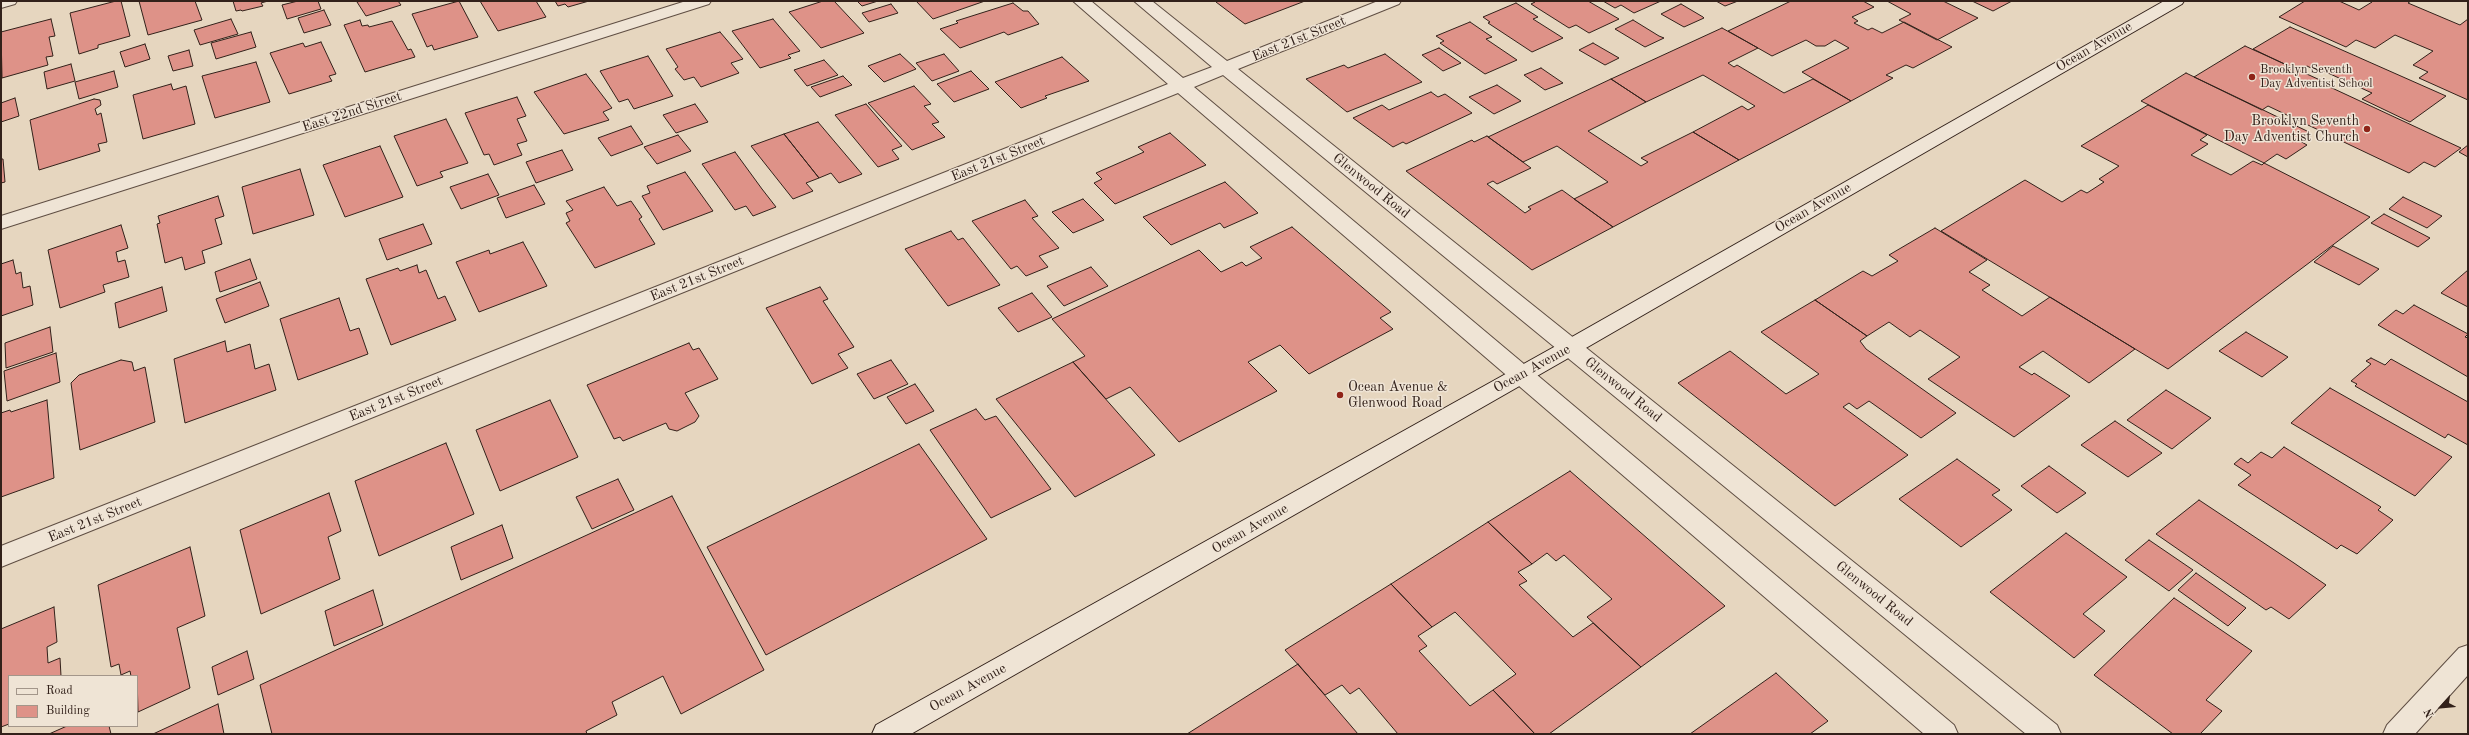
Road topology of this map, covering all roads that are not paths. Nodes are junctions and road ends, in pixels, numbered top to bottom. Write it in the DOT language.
graph roads {
  1 [pos="9,1"];
  2 [pos="703,1"];
  3 [pos="1081,1"];
  4 [pos="1142,1"];
  5 [pos="1393,1"];
  6 [pos="2176,1"];
  7 [pos="1,3"];
  8 [pos="1226,68"];
  9 [pos="1181,86"];
  10 [pos="1,222"];
  11 [pos="1571,347"];
  12 [pos="1521,375"];
  13 [pos="1,557"];
  14 [pos="2468,656"];
  15 [pos="886,734"];
  16 [pos="1944,734"];
  17 [pos="2047,734"];
  18 [pos="2397,734"];
  1 -- 7 [label="street"];
  2 -- 10 [label="street, East 22nd Street"];
  3 -- 9 [label="street"];
  4 -- 8 [label="street, Glenwood Road"];
  5 -- 8 [label="street, East 21st Street"];
  6 -- 11 [label="street, Ocean Avenue"];
  8 -- 9 [label="street, East 21st Street"];
  8 -- 11 [label="street, Glenwood Road"];
  9 -- 12 [label="street"];
  9 -- 13 [label="street, East 21st Street"];
  11 -- 12 [label="street, Ocean Avenue"];
  11 -- 17 [label="street, Glenwood Road"];
  12 -- 15 [label="street, Ocean Avenue"];
  12 -- 16 [label="street"];
  14 -- 18 [label="street"];
}
